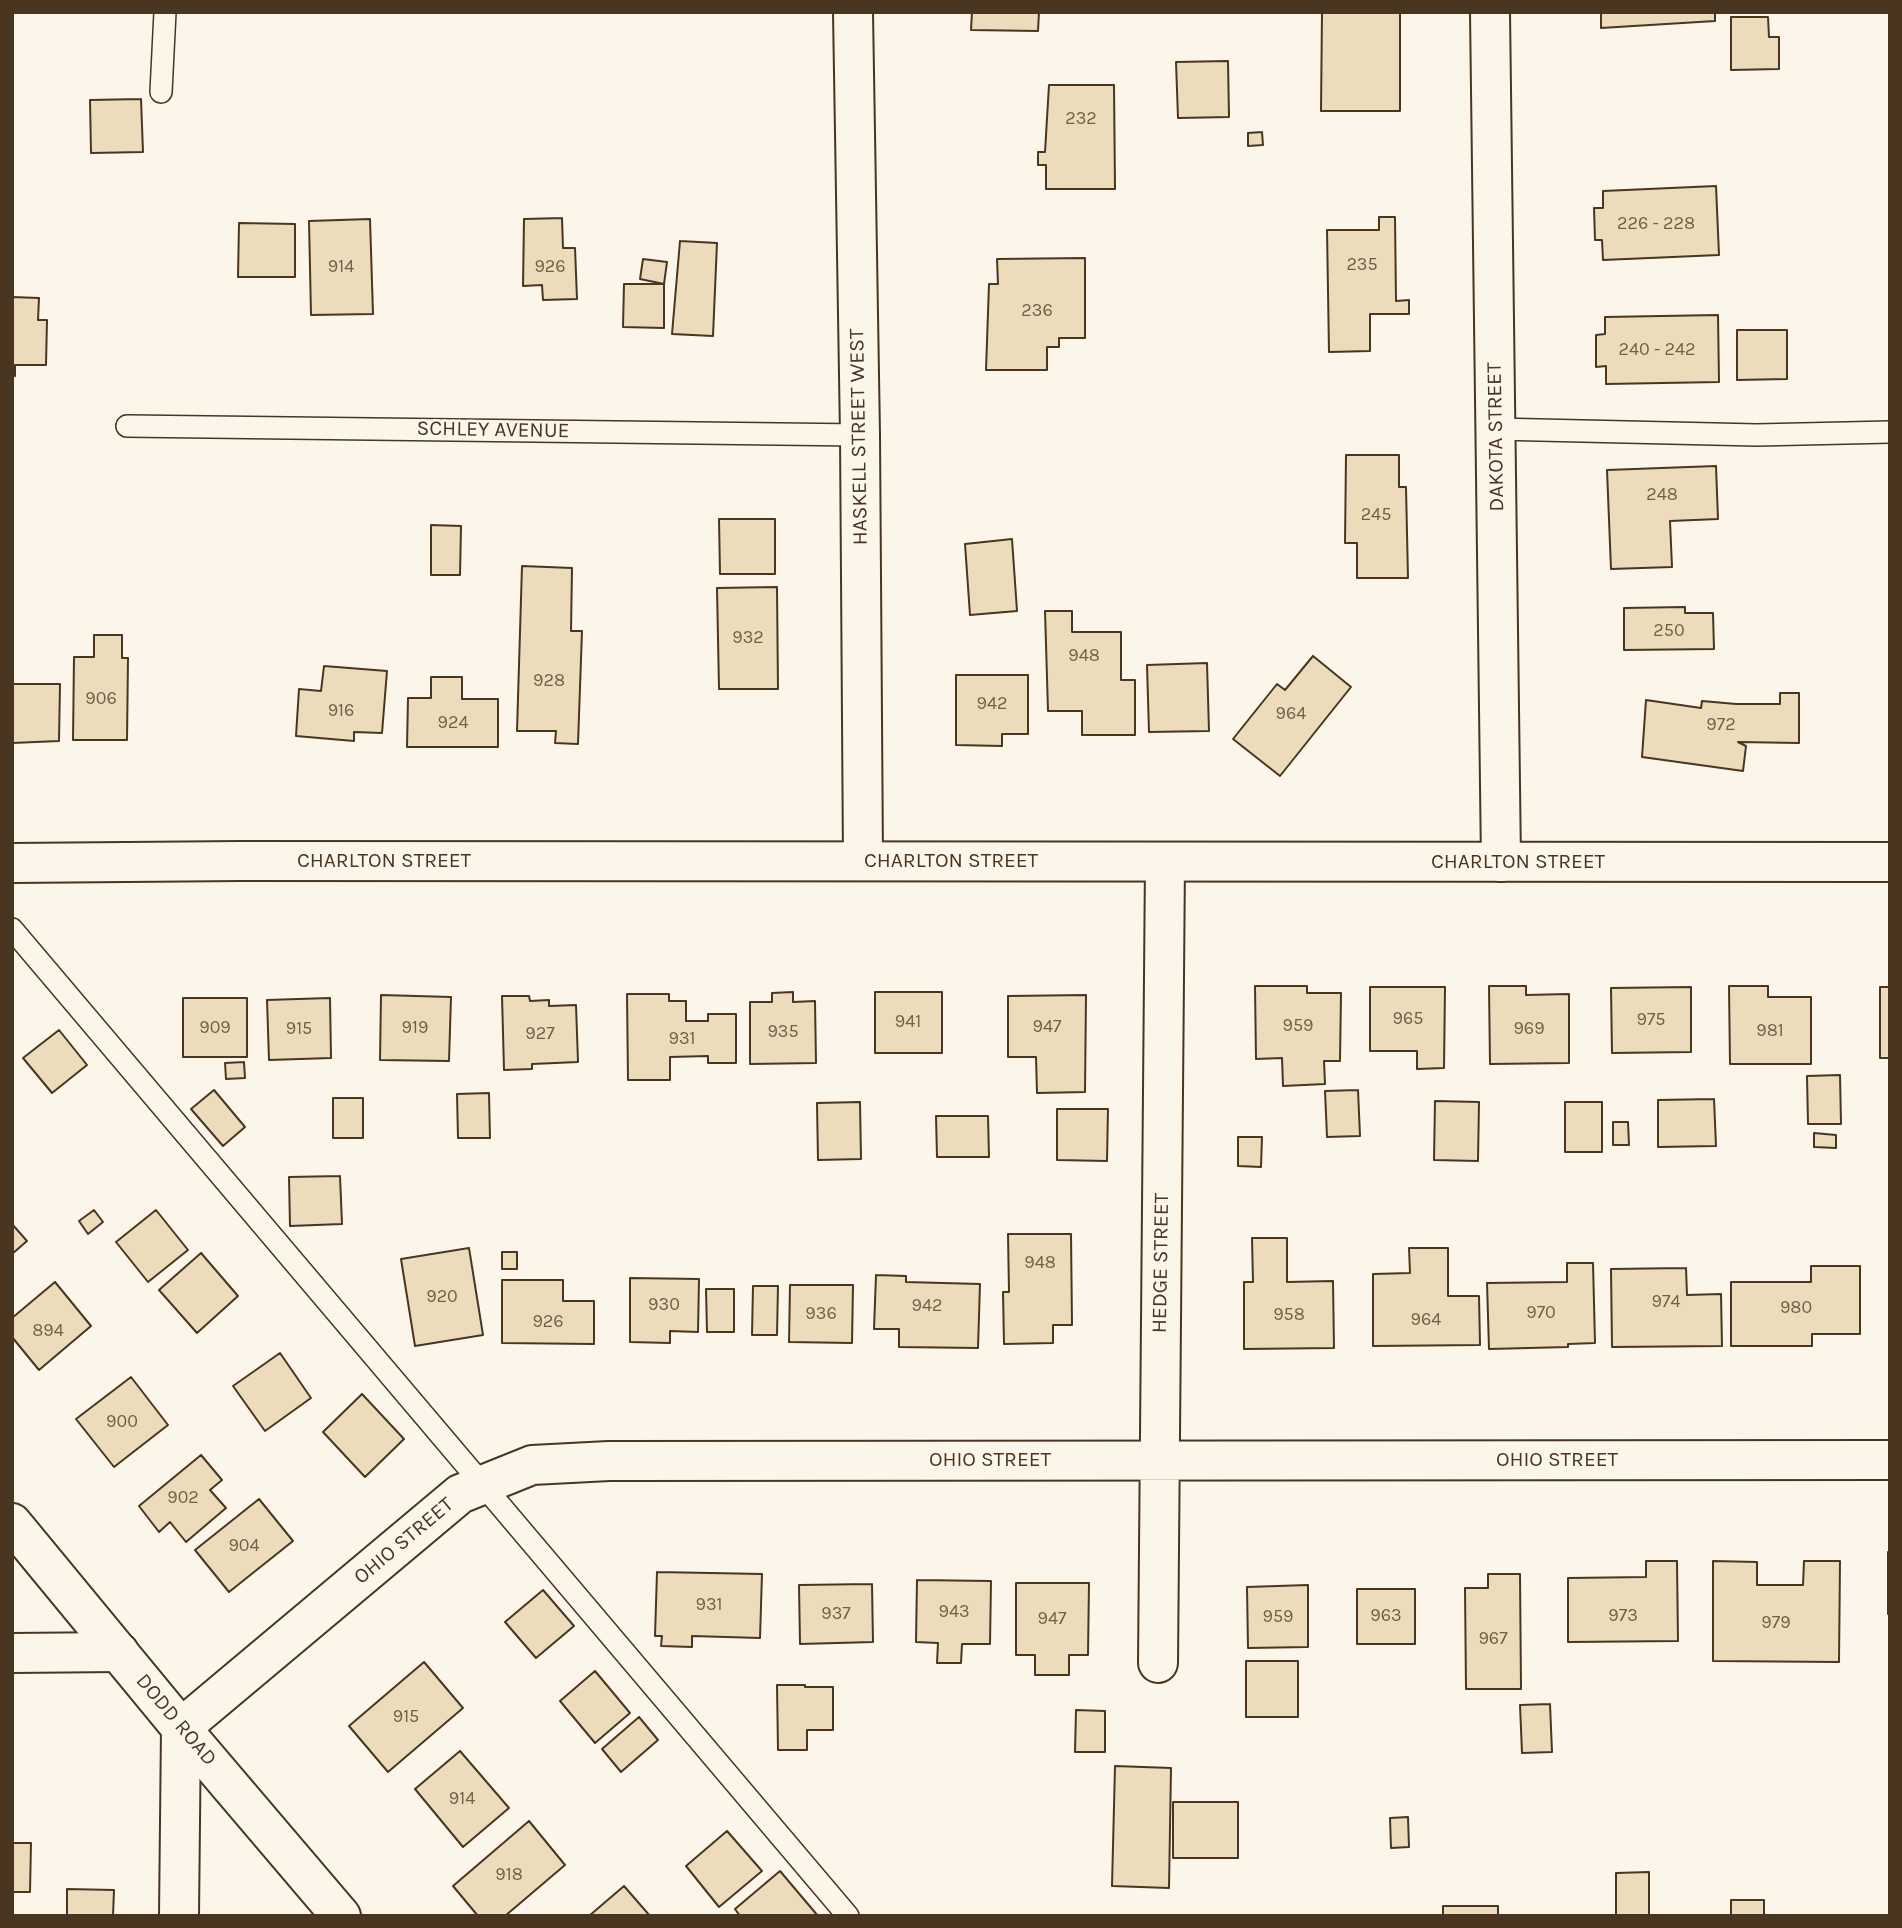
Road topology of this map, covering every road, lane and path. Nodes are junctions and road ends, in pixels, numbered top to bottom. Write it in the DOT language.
graph roads {
  1 [pos="165,12"];
  2 [pos="853,12"];
  3 [pos="1490,12"];
  4 [pos="161,92"];
  5 [pos="127,426"];
  6 [pos="1495,429"];
  7 [pos="1890,432"];
  8 [pos="860,435"];
  9 [pos="863,861"];
  10 [pos="1165,862"];
  11 [pos="1501,862"];
  12 [pos="1890,862"];
  13 [pos="12,863"];
  14 [pos="12,929"];
  15 [pos="1159,1460"];
  16 [pos="1890,1460"];
  17 [pos="482,1485"];
  18 [pos="12,1523"];
  19 [pos="119,1652"];
  20 [pos="12,1653"];
  21 [pos="1158,1663"];
  22 [pos="181,1728"];
  23 [pos="178,1916"];
  24 [pos="341,1916"];
  25 [pos="848,1916"];
  1 -- 4 [label="lane"];
  2 -- 8 [label="street, HASKELL STREET WEST"];
  3 -- 6 [label="street, DAKOTA STREET"];
  5 -- 8 [label="lane, SCHLEY AVENUE"];
  6 -- 7 [label="lane"];
  6 -- 11 [label="street, DAKOTA STREET"];
  8 -- 9 [label="street, HASKELL STREET WEST"];
  9 -- 10 [label="street, CHARLTON STREET"];
  9 -- 13 [label="street, CHARLTON STREET"];
  10 -- 11 [label="street, CHARLTON STREET"];
  10 -- 15 [label="street, HEDGE STREET"];
  11 -- 12 [label="street, CHARLTON STREET"];
  14 -- 17 [label="lane"];
  15 -- 16 [label="street, OHIO STREET"];
  15 -- 17 [label="street, OHIO STREET"];
  15 -- 21 [label="street, HEDGE STREET"];
  17 -- 22 [label="street, OHIO STREET"];
  17 -- 25 [label="lane"];
  18 -- 19 [label="street, DODD ROAD"];
  19 -- 20 [label="street"];
  19 -- 22 [label="street, DODD ROAD"];
  22 -- 23 [label="street"];
  22 -- 24 [label="street, DODD ROAD"];
}
